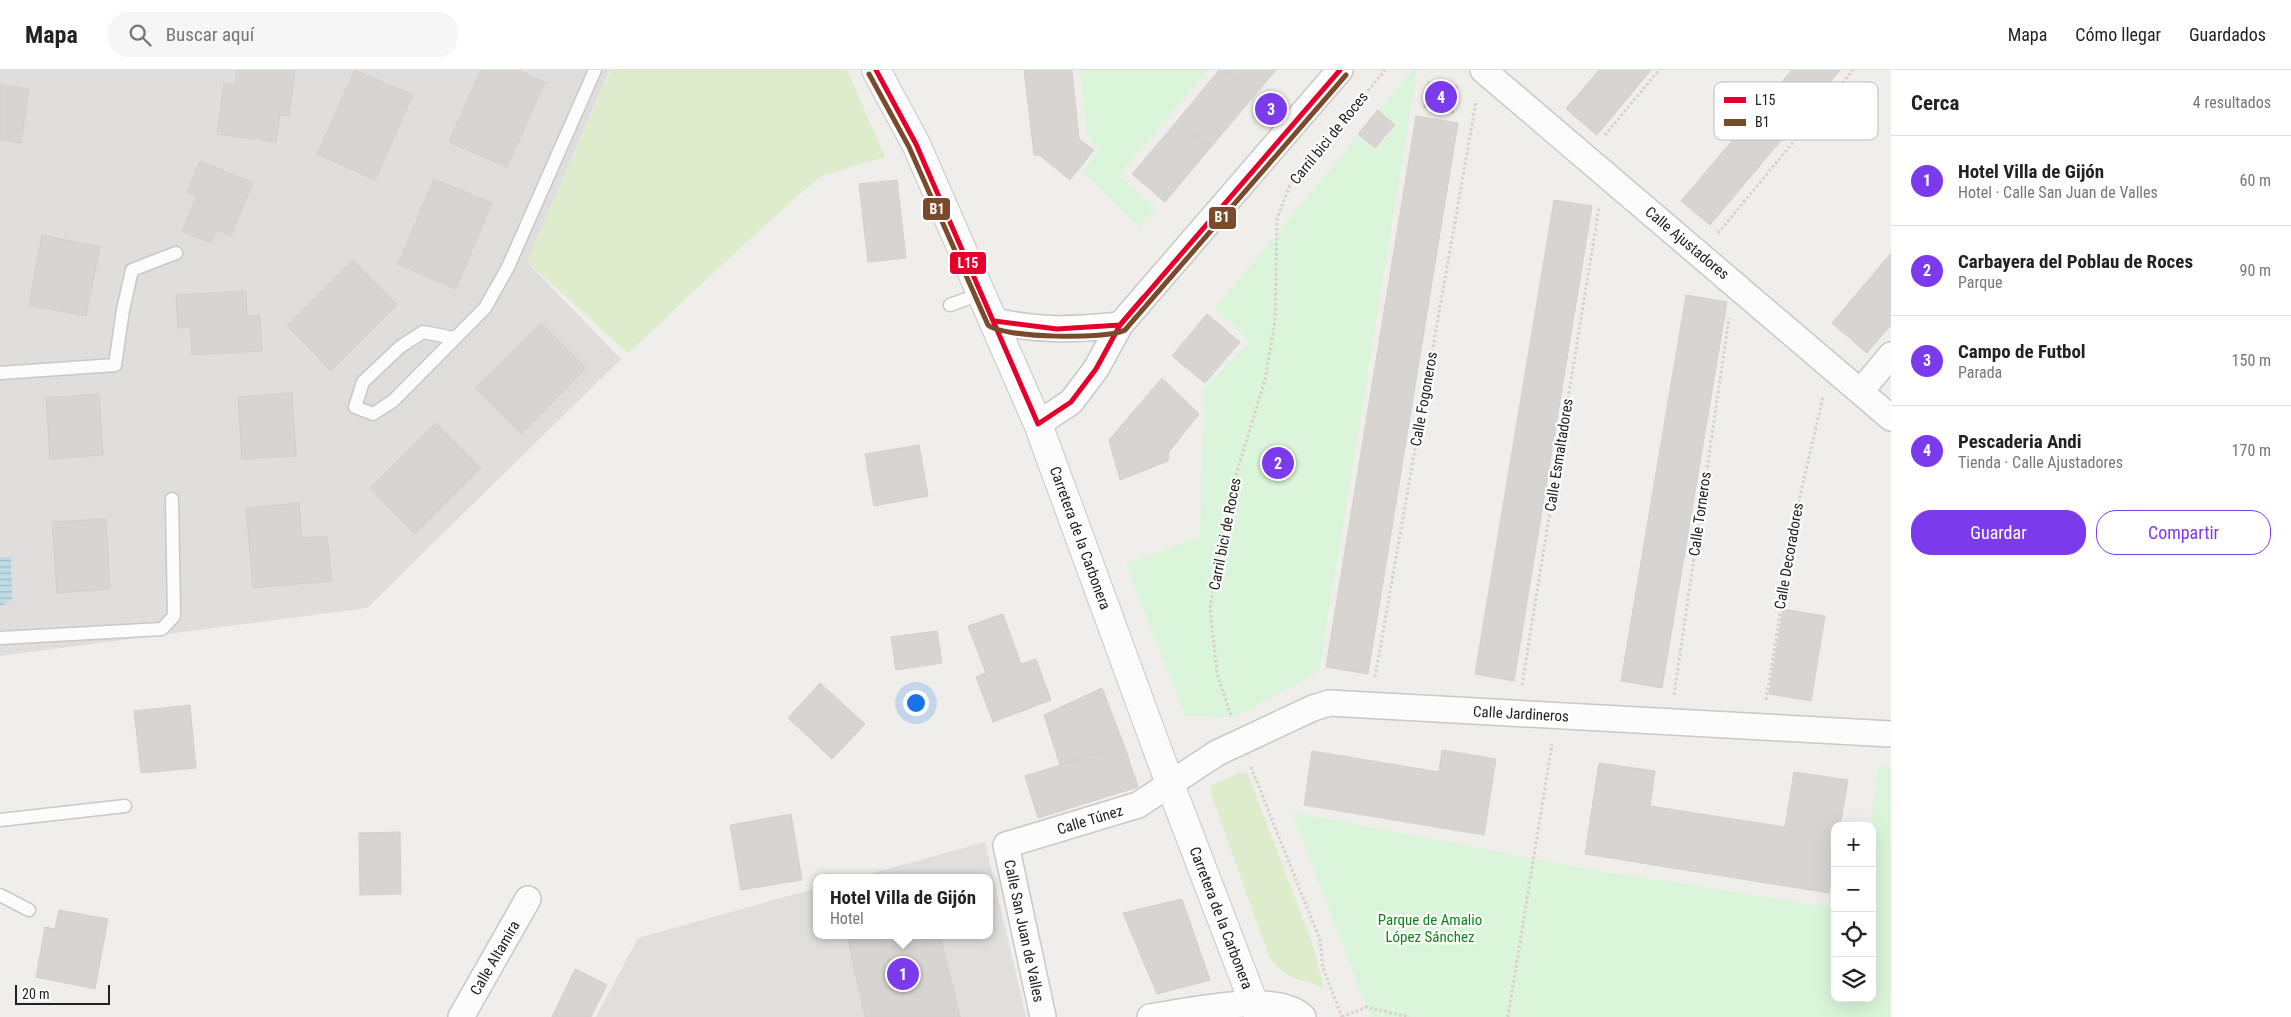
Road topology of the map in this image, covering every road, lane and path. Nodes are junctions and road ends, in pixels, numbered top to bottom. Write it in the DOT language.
graph roads {
  1 [pos="595,70"];
  2 [pos="876,70"];
  3 [pos="1340,70"];
  4 [pos="1385,70"];
  5 [pos="1658,70"];
  6 [pos="1853,70"];
  7 [pos="1480,82"];
  8 [pos="1843,82"];
  9 [pos="1795,140"];
  10 [pos="1599,143"];
  11 [pos="1599,206"];
  12 [pos="1716,236"];
  13 [pos="176,253"];
  14 [pos="983,293"];
  15 [pos="950,304"];
  16 [pos="1730,314"];
  17 [pos="994,321"];
  18 [pos="1120,325"];
  19 [pos="454,338"];
  20 [pos="1891,356"];
  21 [pos="0,373"];
  22 [pos="1861,391"];
  23 [pos="1823,396"];
  24 [pos="1891,418"];
  25 [pos="1038,424"];
  26 [pos="172,499"];
  27 [pos="0,638"];
  28 [pos="1370,705"];
  29 [pos="1517,714"];
  30 [pos="1556,716"];
  31 [pos="1670,722"];
  32 [pos="1761,728"];
  33 [pos="1891,734"];
  34 [pos="1241,742"];
  35 [pos="1170,784"];
  36 [pos="125,806"];
  37 [pos="0,820"];
  38 [pos="1006,845"];
  39 [pos="0,895"];
  40 [pos="528,899"];
  41 [pos="29,910"];
  42 [pos="1256,1010"];
  43 [pos="461,1017"];
  44 [pos="1043,1017"];
  45 [pos="1150,1017"];
  46 [pos="1303,1017"];
  47 [pos="1342,1017"];
  48 [pos="1409,1017"];
  49 [pos="1508,1017"];
  1 -- 19 [label="lane"];
  2 -- 14 [label="street, Carretera de la Carbonera"];
  3 -- 18 [label="street"];
  4 -- 34 [label="path, Carril bici de Roces"];
  5 -- 10 [label="path"];
  6 -- 8 [label="path"];
  7 -- 22 [label="street, Calle Ajustadores"];
  7 -- 28 [label="path, Calle Fogoneros"];
  9 -- 12 [label="path"];
  11 -- 29 [label="path, Calle Esmaltadores"];
  13 -- 21 [label="lane"];
  14 -- 15 [label="lane"];
  14 -- 17 [label="street, Carretera de la Carbonera"];
  16 -- 31 [label="path, Calle Torneros"];
  17 -- 18 [label="street"];
  17 -- 25 [label="street, Carretera de la Carbonera"];
  18 -- 25 [label="street"];
  19 -- 19 [label="lane"];
  20 -- 22 [label="street"];
  22 -- 24 [label="street, Calle Ajustadores"];
  23 -- 32 [label="path, Calle Decoradores"];
  25 -- 35 [label="street, Carretera de la Carbonera"];
  26 -- 27 [label="lane"];
  28 -- 29 [label="street, Calle Jardineros"];
  28 -- 34 [label="street, Calle Jardineros"];
  29 -- 30 [label="street, Calle Jardineros"];
  30 -- 31 [label="street, Calle Jardineros"];
  30 -- 49 [label="path"];
  31 -- 32 [label="street, Calle Jardineros"];
  32 -- 33 [label="street, Calle Jardineros"];
  34 -- 35 [label="street, Calle Jardineros"];
  34 -- 47 [label="path, Carril bici de Roces"];
  35 -- 38 [label="street, Calle Túnez"];
  35 -- 42 [label="street, Carretera de la Carbonera"];
  36 -- 37 [label="lane"];
  38 -- 44 [label="street, Calle San Juan de Valles"];
  39 -- 41 [label="lane"];
  40 -- 43 [label="street, Calle Altamira"];
  42 -- 45 [label="street"];
  42 -- 46 [label="street"];
  47 -- 48 [label="path"];
}
